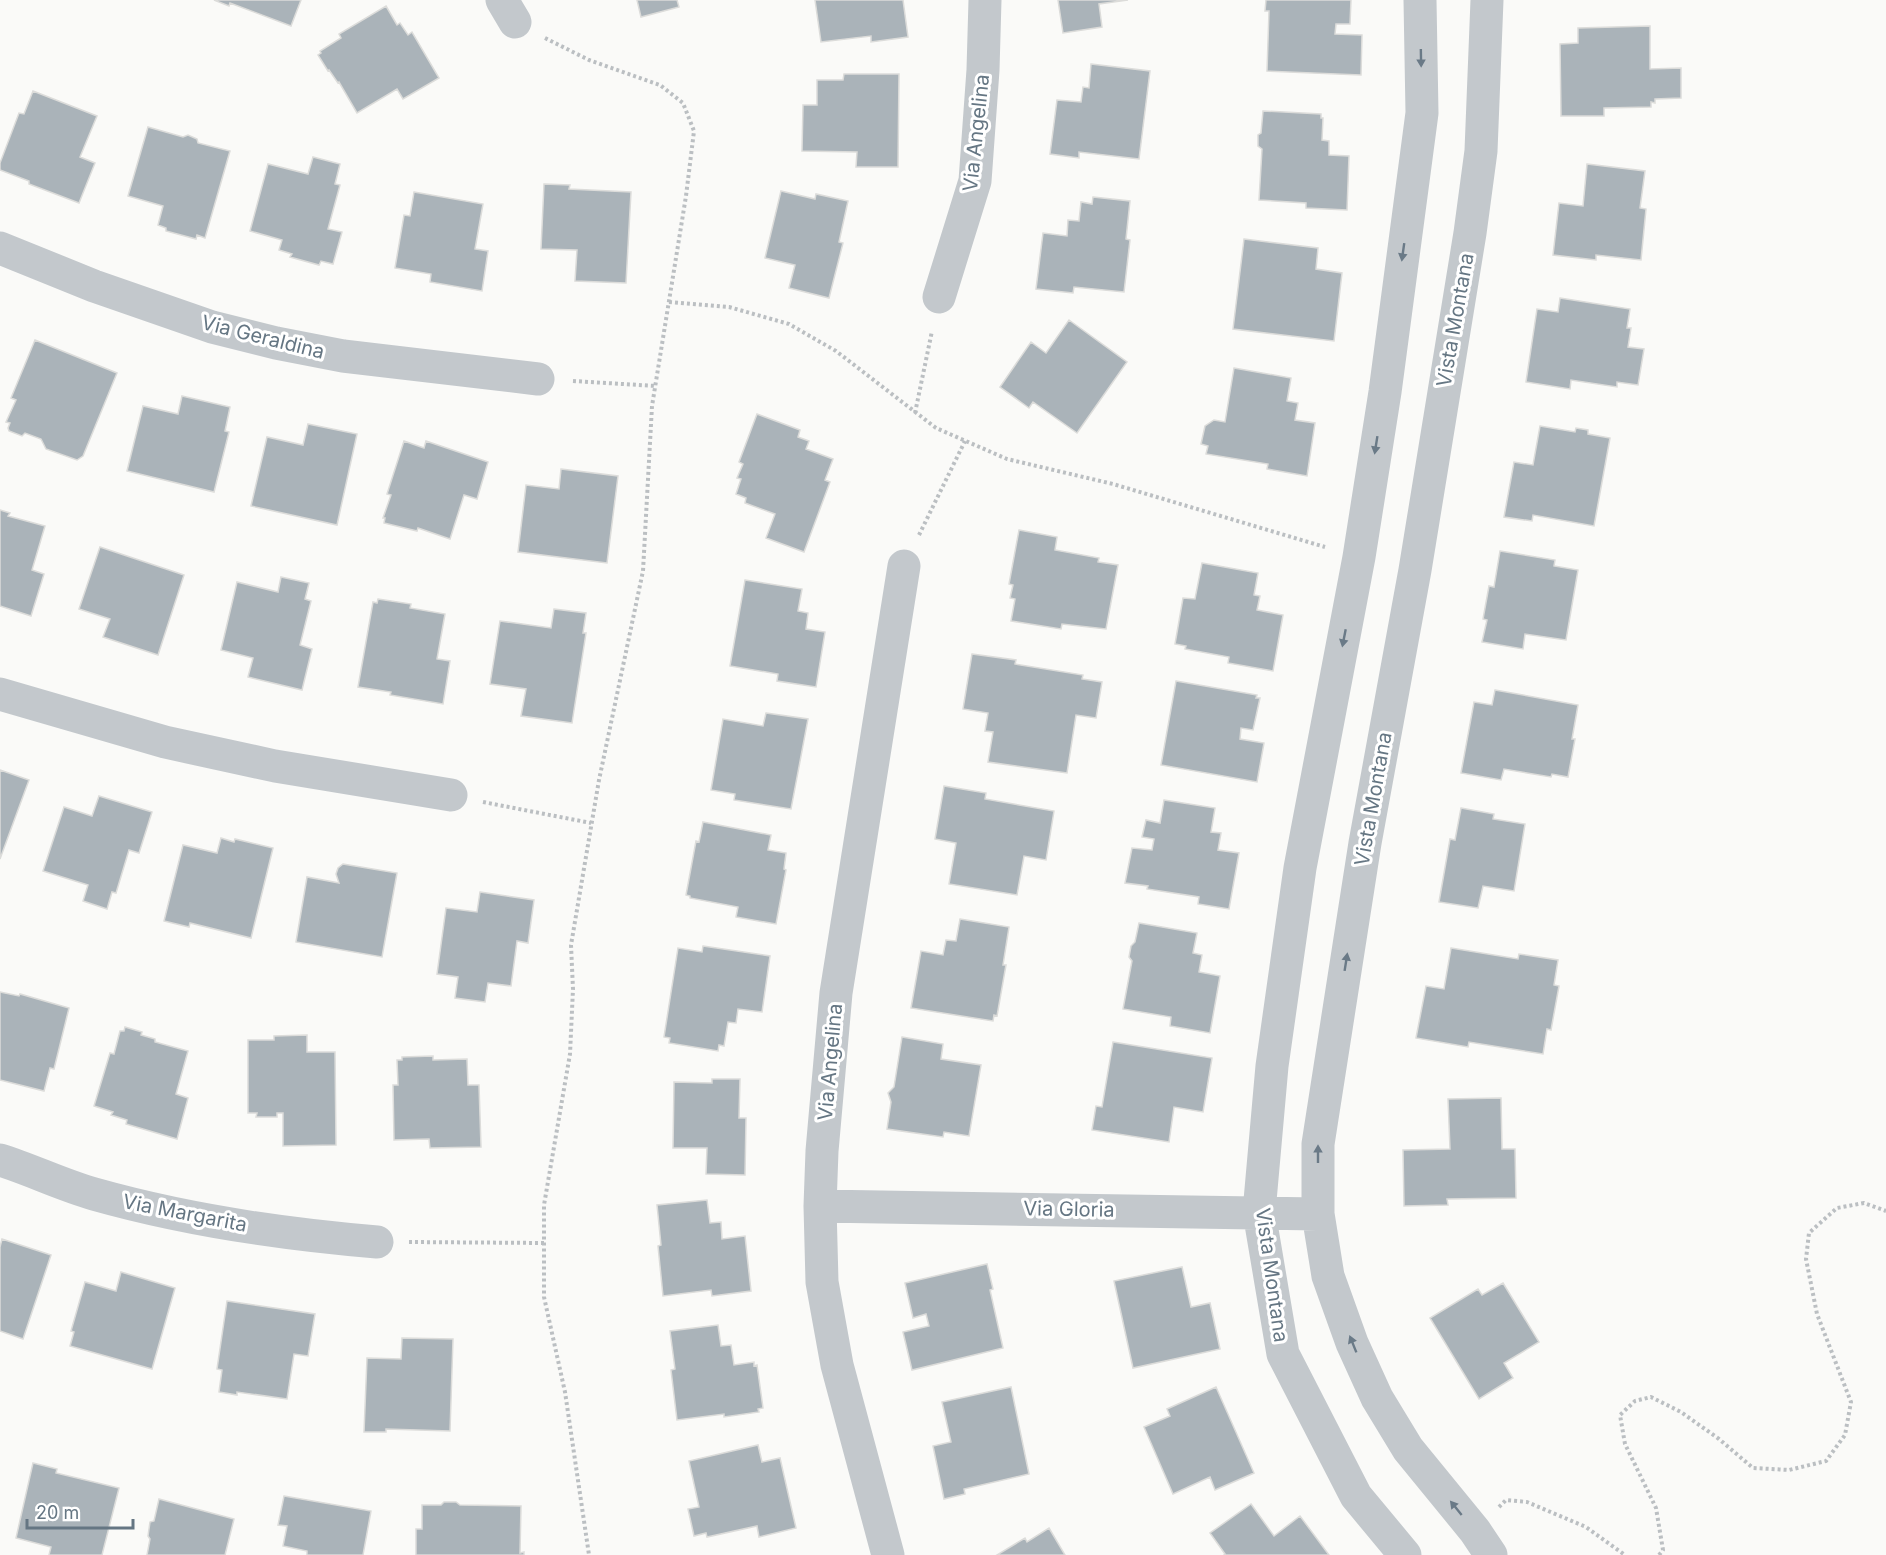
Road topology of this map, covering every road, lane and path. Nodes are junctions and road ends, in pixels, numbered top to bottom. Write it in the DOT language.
graph roads {
  1 [pos="985,0"];
  2 [pos="1420,0"];
  3 [pos="1488,0"];
  4 [pos="509,11"];
  5 [pos="0,248"];
  6 [pos="939,297"];
  7 [pos="669,302"];
  8 [pos="538,379"];
  9 [pos="656,386"];
  10 [pos="915,413"];
  11 [pos="965,441"];
  12 [pos="1359,557"];
  13 [pos="904,566"];
  14 [pos="0,694"];
  15 [pos="451,795"];
  16 [pos="591,823"];
  17 [pos="0,1160"];
  18 [pos="820,1206"];
  19 [pos="1886,1211"];
  20 [pos="1259,1212"];
  21 [pos="1318,1214"];
  22 [pos="377,1242"];
  23 [pos="544,1243"];
  24 [pos="1483,1543"];
  25 [pos="589,1555"];
  26 [pos="888,1555"];
  27 [pos="1405,1555"];
  28 [pos="1625,1555"];
  29 [pos="1659,1555"];
  1 -- 6 [label="street, Via Angelina"];
  2 -- 12 [label="street, Vista Montana, one-way"];
  21 -- 3 [label="street, Vista Montana, one-way"];
  4 -- 7 [label="path"];
  5 -- 8 [label="street, Via Geraldina"];
  6 -- 10 [label="path"];
  7 -- 9 [label="path"];
  7 -- 10 [label="path"];
  8 -- 9 [label="path"];
  9 -- 16 [label="path"];
  10 -- 11 [label="path"];
  11 -- 12 [label="path"];
  11 -- 13 [label="path"];
  12 -- 20 [label="street, Vista Montana, one-way"];
  13 -- 18 [label="street, Via Angelina"];
  14 -- 15 [label="street"];
  15 -- 16 [label="path"];
  16 -- 23 [label="path"];
  17 -- 22 [label="street, Via Margarita"];
  18 -- 20 [label="street, Via Gloria"];
  18 -- 26 [label="street, Via Angelina"];
  19 -- 29 [label="path"];
  20 -- 21 [label="street, Via Gloria"];
  20 -- 27 [label="street, Vista Montana"];
  24 -- 21 [label="street, Vista Montana, one-way"];
  22 -- 23 [label="path"];
  23 -- 25 [label="path"];
  24 -- 28 [label="path"];
}
